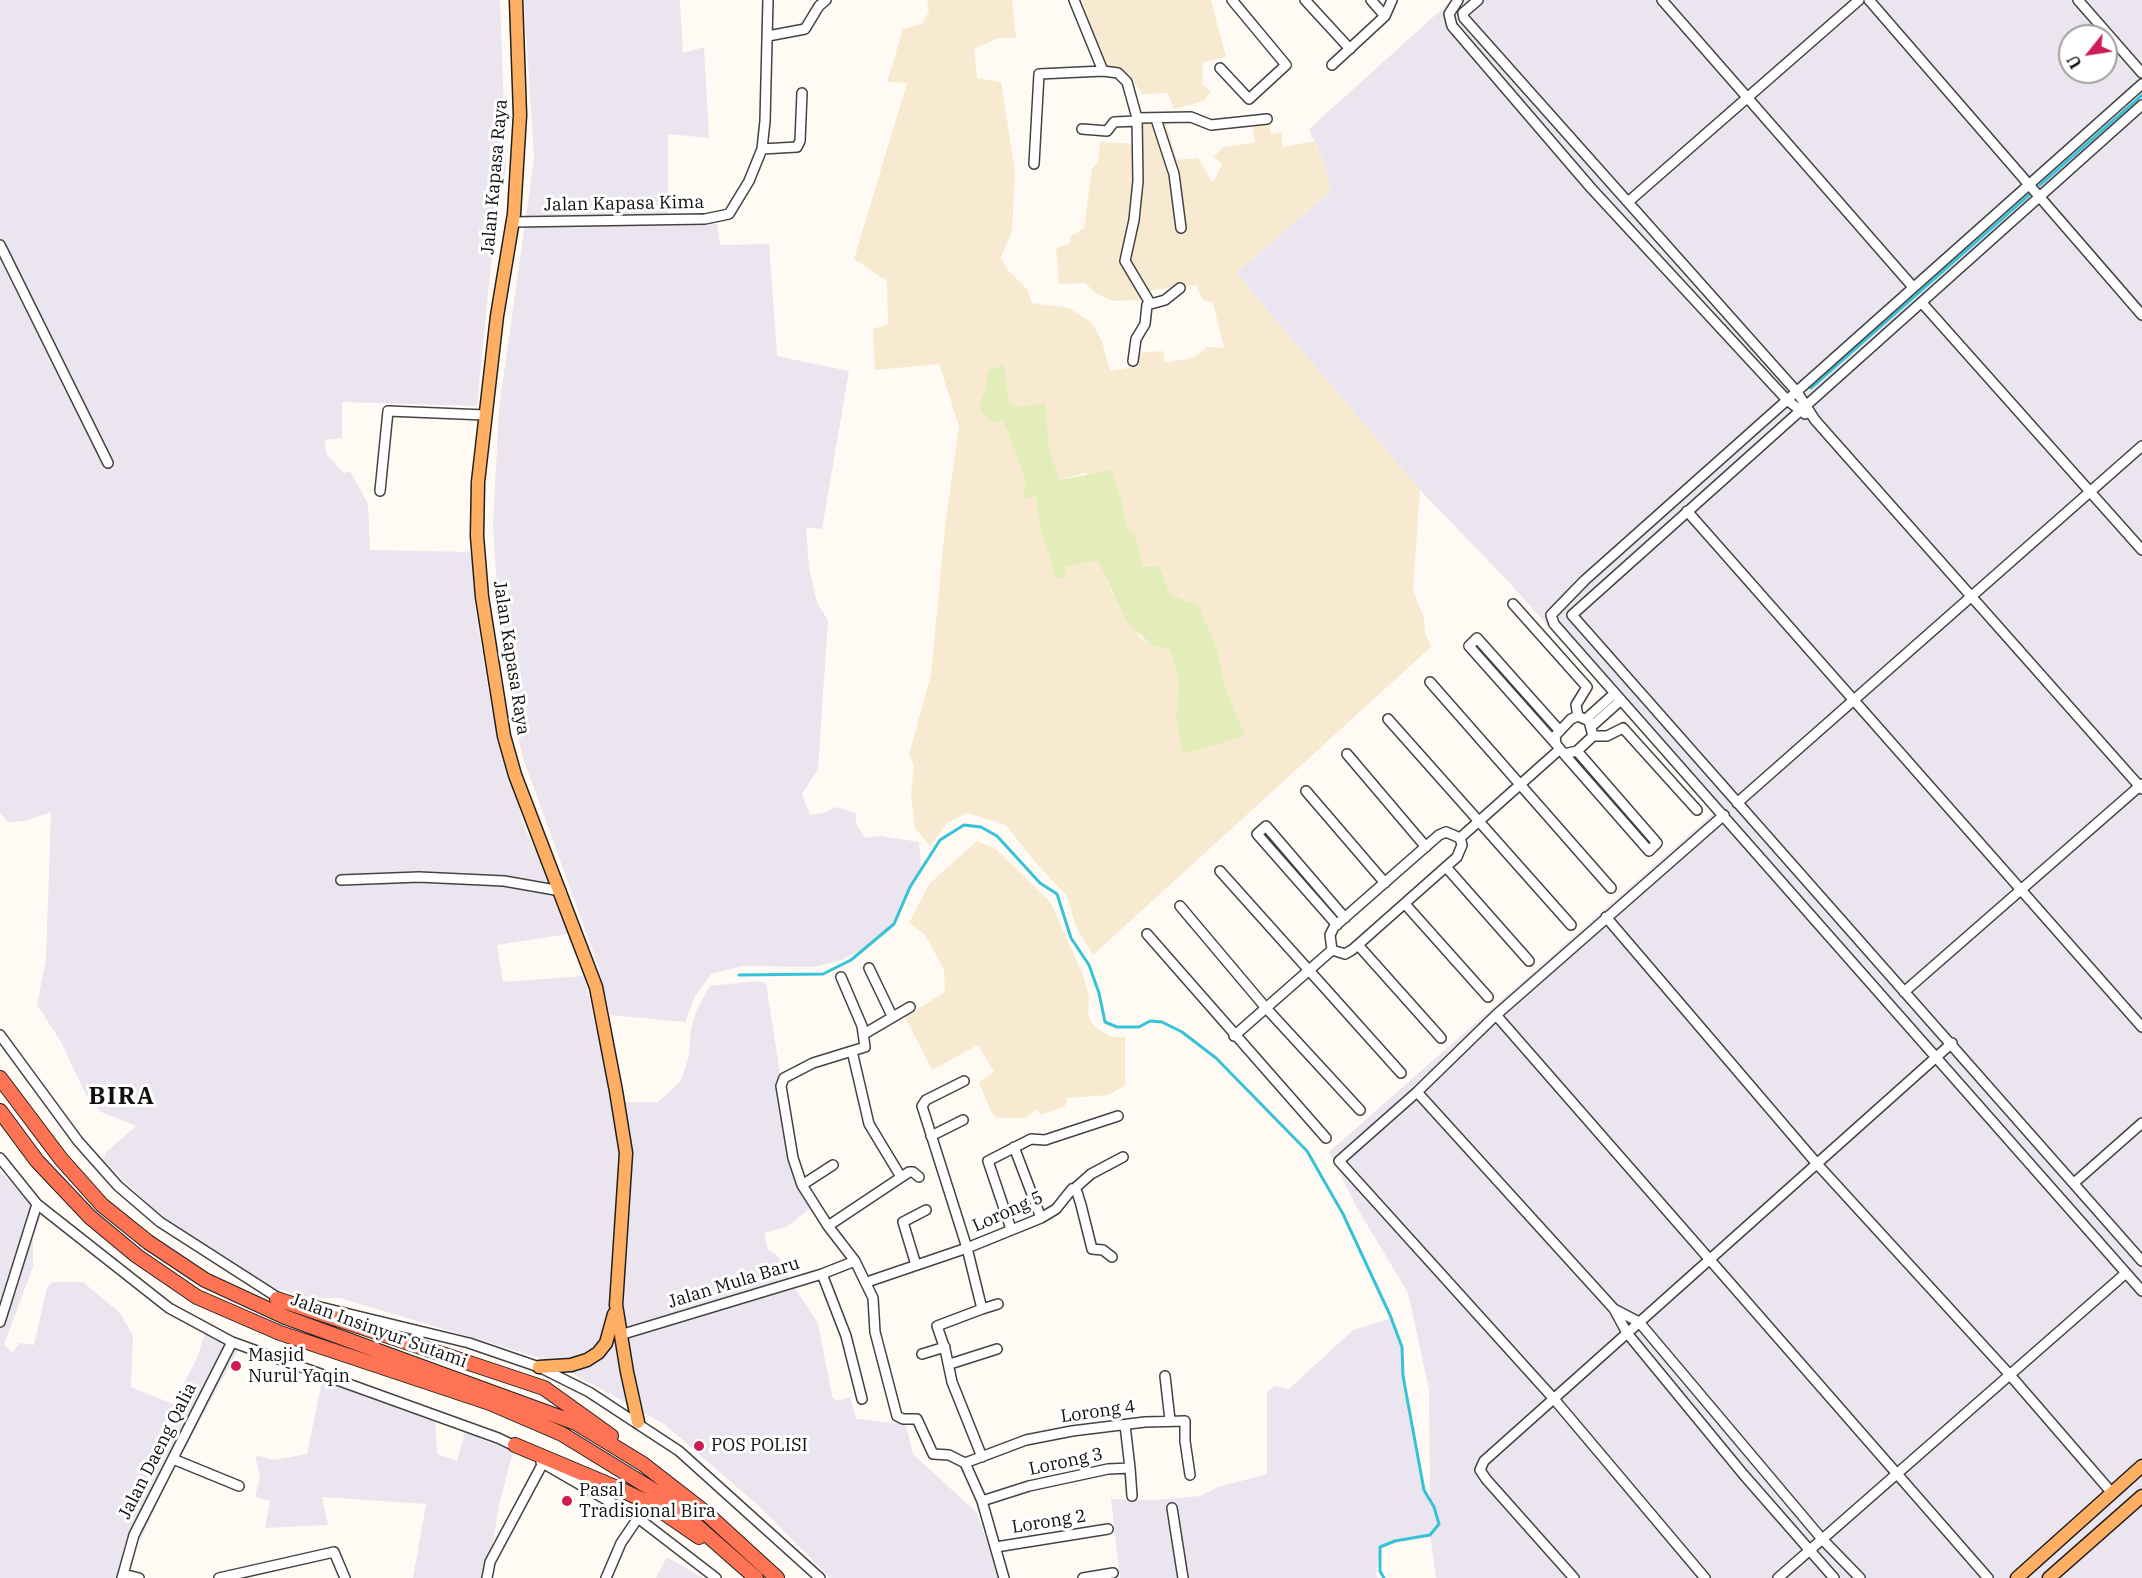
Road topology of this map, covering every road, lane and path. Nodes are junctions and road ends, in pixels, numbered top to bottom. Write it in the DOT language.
graph roads {
  1 [pos="516,0"];
  2 [pos="768,0"];
  3 [pos="826,0"];
  4 [pos="1074,0"];
  5 [pos="1232,0"];
  6 [pos="1305,0"];
  7 [pos="1371,0"];
  8 [pos="1392,0"];
  9 [pos="1458,0"];
  10 [pos="1478,0"];
  11 [pos="1662,0"];
  12 [pos="1859,0"];
  13 [pos="1869,0"];
  14 [pos="2078,0"];
  15 [pos="1462,14"];
  16 [pos="1385,16"];
  17 [pos="1450,17"];
  18 [pos="768,36"];
  19 [pos="1350,49"];
  20 [pos="1332,65"];
  21 [pos="1220,68"];
  22 [pos="1103,70"];
  23 [pos="2142,72"];
  24 [pos="2142,84"];
  25 [pos="802,93"];
  26 [pos="1747,97"];
  27 [pos="2142,105"];
  28 [pos="1156,119"];
  29 [pos="1267,119"];
  30 [pos="1137,120"];
  31 [pos="1082,129"];
  32 [pos="762,148"];
  33 [pos="1034,164"];
  34 [pos="2030,185"];
  35 [pos="2040,196"];
  36 [pos="1628,202"];
  37 [pos="513,222"];
  38 [pos="1181,228"];
  39 [pos="0,245"];
  40 [pos="1913,287"];
  41 [pos="1180,288"];
  42 [pos="1150,303"];
  43 [pos="1922,303"];
  44 [pos="2142,315"];
  45 [pos="1133,361"];
  46 [pos="1797,392"];
  47 [pos="1787,400"];
  48 [pos="1804,408"];
  49 [pos="485,415"];
  50 [pos="2142,446"];
  51 [pos="108,463"];
  52 [pos="380,491"];
  53 [pos="2091,493"];
  54 [pos="1688,511"];
  55 [pos="2142,550"];
  56 [pos="1972,596"];
  57 [pos="1513,604"];
  58 [pos="1572,615"];
  59 [pos="1552,619"];
  60 [pos="1430,682"];
  61 [pos="1618,696"];
  62 [pos="1853,701"];
  63 [pos="1388,719"];
  64 [pos="1587,724"];
  65 [pos="1559,730"];
  66 [pos="1560,749"];
  67 [pos="1577,751"];
  68 [pos="1347,754"];
  69 [pos="1520,785"];
  70 [pos="2141,786"];
  71 [pos="1306,791"];
  72 [pos="1737,803"];
  73 [pos="1697,810"];
  74 [pos="1724,815"];
  75 [pos="1479,821"];
  76 [pos="1460,838"];
  77 [pos="1426,847"];
  78 [pos="1446,867"];
  79 [pos="1220,871"];
  80 [pos="341,880"];
  81 [pos="1385,883"];
  82 [pos="1611,888"];
  83 [pos="561,891"];
  84 [pos="2021,891"];
  85 [pos="1405,904"];
  86 [pos="1180,906"];
  87 [pos="1606,918"];
  88 [pos="1341,921"];
  89 [pos="1570,925"];
  90 [pos="1147,934"];
  91 [pos="1358,945"];
  92 [pos="1332,950"];
  93 [pos="1529,961"];
  94 [pos="869,968"];
  95 [pos="1309,971"];
  96 [pos="841,978"];
  97 [pos="1904,992"];
  98 [pos="1488,997"];
  99 [pos="910,1006"];
  100 [pos="1266,1008"];
  101 [pos="1496,1015"];
  102 [pos="892,1016"];
  103 [pos="2142,1027"];
  104 [pos="864,1034"];
  105 [pos="0,1035"];
  106 [pos="1234,1036"];
  107 [pos="1441,1038"];
  108 [pos="1952,1043"];
  109 [pos="852,1051"];
  110 [pos="1938,1058"];
  111 [pos="1401,1073"];
  112 [pos="0,1078"];
  113 [pos="963,1081"];
  114 [pos="1417,1092"];
  115 [pos="0,1110"];
  116 [pos="1360,1110"];
  117 [pos="1118,1116"];
  118 [pos="963,1120"];
  119 [pos="2142,1123"];
  120 [pos="931,1136"];
  121 [pos="1326,1138"];
  122 [pos="1014,1147"];
  123 [pos="1123,1156"];
  124 [pos="0,1158"];
  125 [pos="832,1165"];
  126 [pos="1818,1165"];
  127 [pos="919,1177"];
  128 [pos="901,1178"];
  129 [pos="2074,1183"];
  130 [pos="802,1185"];
  131 [pos="1074,1189"];
  132 [pos="37,1204"];
  133 [pos="926,1210"];
  134 [pos="1041,1218"];
  135 [pos="828,1226"];
  136 [pos="1011,1229"];
  137 [pos="967,1248"];
  138 [pos="1112,1257"];
  139 [pos="1711,1258"];
  140 [pos="855,1261"];
  141 [pos="2142,1261"];
  142 [pos="916,1265"];
  143 [pos="2126,1273"];
  144 [pos="822,1274"];
  145 [pos="867,1282"];
  146 [pos="2142,1291"];
  147 [pos="277,1299"];
  148 [pos="998,1304"];
  149 [pos="616,1305"];
  150 [pos="982,1309"];
  151 [pos="1614,1309"];
  152 [pos="0,1322"];
  153 [pos="1639,1322"];
  154 [pos="1627,1333"];
  155 [pos="620,1335"];
  156 [pos="232,1342"];
  157 [pos="945,1347"];
  158 [pos="997,1349"];
  159 [pos="922,1354"];
  160 [pos="950,1364"];
  161 [pos="539,1367"];
  162 [pos="2010,1375"];
  163 [pos="1165,1377"];
  164 [pos="862,1399"];
  165 [pos="1554,1399"];
  166 [pos="1170,1420"];
  167 [pos="638,1422"];
  168 [pos="1125,1425"];
  169 [pos="515,1445"];
  170 [pos="982,1457"];
  171 [pos="173,1459"];
  172 [pos="543,1463"];
  173 [pos="965,1463"];
  174 [pos="644,1464"];
  175 [pos="2142,1466"];
  176 [pos="1130,1468"];
  177 [pos="1897,1474"];
  178 [pos="1190,1475"];
  179 [pos="239,1486"];
  180 [pos="2112,1493"];
  181 [pos="1132,1496"];
  182 [pos="2142,1496"];
  183 [pos="982,1501"];
  184 [pos="1172,1508"];
  185 [pos="638,1518"];
  186 [pos="1108,1529"];
  187 [pos="1822,1539"];
  188 [pos="996,1547"];
  189 [pos="1809,1550"];
  190 [pos="1113,1573"];
  191 [pos="123,1576"];
  192 [pos="139,1578"];
  193 [pos="219,1578"];
  194 [pos="345,1578"];
  195 [pos="487,1578"];
  196 [pos="606,1578"];
  197 [pos="716,1578"];
  198 [pos="755,1578"];
  199 [pos="777,1578"];
  200 [pos="820,1578"];
  201 [pos="1004,1578"];
  202 [pos="1083,1578"];
  203 [pos="1183,1578"];
  204 [pos="1574,1578"];
  205 [pos="1705,1578"];
  206 [pos="1778,1578"];
  207 [pos="1834,1578"];
  208 [pos="1860,1578"];
  209 [pos="1988,1578"];
  210 [pos="2017,1578"];
  211 [pos="2049,1578"];
  1 -- 37 [label="main road, Jalan Kapasa Raya"];
  2 -- 18 [label="street, Jalan Kapasa Kima"];
  3 -- 18 [label="street"];
  4 -- 22 [label="street"];
  5 -- 21 [label="street"];
  6 -- 19 [label="street"];
  7 -- 16 [label="street"];
  8 -- 16 [label="street"];
  9 -- 17 [label="street"];
  10 -- 15 [label="street"];
  11 -- 26 [label="street"];
  12 -- 26 [label="street"];
  13 -- 34 [label="street"];
  14 -- 23 [label="street"];
  15 -- 17 [label="street"];
  15 -- 36 [label="street"];
  16 -- 19 [label="street"];
  17 -- 47 [label="street"];
  18 -- 32 [label="street, Jalan Kapasa Kima"];
  19 -- 20 [label="street"];
  22 -- 30 [label="street"];
  22 -- 33 [label="street"];
  24 -- 34 [label="street"];
  25 -- 32 [label="street"];
  26 -- 36 [label="street"];
  26 -- 40 [label="street"];
  27 -- 35 [label="street"];
  28 -- 29 [label="street"];
  28 -- 30 [label="street"];
  28 -- 38 [label="street"];
  30 -- 31 [label="street"];
  30 -- 42 [label="street"];
  32 -- 37 [label="street, Jalan Kapasa Kima"];
  34 -- 35 [label="street"];
  34 -- 40 [label="street"];
  35 -- 43 [label="street"];
  35 -- 44 [label="street"];
  36 -- 46 [label="street"];
  37 -- 49 [label="main road, Jalan Kapasa Raya"];
  39 -- 51 [label="street"];
  40 -- 46 [label="street"];
  41 -- 42 [label="street"];
  42 -- 45 [label="street"];
  43 -- 48 [label="street"];
  43 -- 53 [label="street"];
  46 -- 47 [label="street"];
  46 -- 48 [label="street"];
  47 -- 48 [label="street"];
  47 -- 59 [label="street"];
  48 -- 54 [label="street"];
  48 -- 56 [label="street"];
  49 -- 52 [label="street"];
  49 -- 83 [label="main road, Jalan Kapasa Raya"];
  50 -- 53 [label="street"];
  53 -- 55 [label="street"];
  53 -- 56 [label="street"];
  54 -- 58 [label="street"];
  54 -- 62 [label="street"];
  56 -- 62 [label="street"];
  56 -- 70 [label="street"];
  57 -- 64 [label="street"];
  58 -- 59 [label="street"];
  58 -- 72 [label="street"];
  59 -- 61 [label="street"];
  60 -- 69 [label="street"];
  61 -- 64 [label="street"];
  61 -- 74 [label="street"];
  62 -- 72 [label="street"];
  62 -- 84 [label="street"];
  63 -- 75 [label="street"];
  64 -- 65 [label="street"];
  64 -- 67 [label="street"];
  64 -- 73 [label="street"];
  65 -- 66 [label="street"];
  65 -- 66 [label="street"];
  66 -- 67 [label="street"];
  66 -- 67 [label="street"];
  66 -- 69 [label="street"];
  68 -- 77 [label="street"];
  69 -- 75 [label="street"];
  69 -- 82 [label="street"];
  70 -- 84 [label="street"];
  71 -- 81 [label="street"];
  72 -- 97 [label="street"];
  74 -- 87 [label="street"];
  74 -- 110 [label="street"];
  75 -- 76 [label="street"];
  75 -- 89 [label="street"];
  76 -- 77 [label="street"];
  76 -- 78 [label="street"];
  77 -- 81 [label="street"];
  78 -- 85 [label="street"];
  78 -- 93 [label="street"];
  79 -- 95 [label="street"];
  80 -- 83 [label="street"];
  81 -- 88 [label="street"];
  83 -- 149 [label="main road, Jalan Kapasa Raya"];
  84 -- 97 [label="street"];
  84 -- 103 [label="street"];
  85 -- 91 [label="street"];
  85 -- 98 [label="street"];
  86 -- 100 [label="street"];
  87 -- 101 [label="street"];
  87 -- 126 [label="street"];
  88 -- 88 [label="street"];
  88 -- 92 [label="street"];
  90 -- 106 [label="street"];
  91 -- 92 [label="street"];
  91 -- 107 [label="street"];
  92 -- 95 [label="street"];
  94 -- 102 [label="street"];
  95 -- 100 [label="street"];
  95 -- 111 [label="street"];
  96 -- 104 [label="street"];
  97 -- 108 [label="street"];
  99 -- 102 [label="street"];
  100 -- 106 [label="street"];
  100 -- 116 [label="street"];
  101 -- 114 [label="street"];
  101 -- 139 [label="street"];
  102 -- 104 [label="street"];
  104 -- 109 [label="street"];
  105 -- 147 [label="street"];
  106 -- 121 [label="street"];
  108 -- 110 [label="street"];
  108 -- 129 [label="street"];
  109 -- 128 [label="street"];
  109 -- 130 [label="street"];
  110 -- 126 [label="street"];
  110 -- 143 [label="street"];
  112 -- 174 [label="highway, Jalan Insinyur Sutami"];
  113 -- 120 [label="street"];
  114 -- 151 [label="street"];
  114 -- 165 [label="street"];
  115 -- 198 [label="highway, Jalan Insinyur Sutami"];
  117 -- 122 [label="street"];
  118 -- 120 [label="street"];
  119 -- 129 [label="street"];
  120 -- 137 [label="street"];
  122 -- 134 [label="street"];
  122 -- 136 [label="street"];
  123 -- 131 [label="street, Lorong 5"];
  124 -- 132 [label="street"];
  125 -- 130 [label="street"];
  126 -- 139 [label="street"];
  126 -- 162 [label="street"];
  127 -- 128 [label="street"];
  128 -- 135 [label="street"];
  129 -- 141 [label="street"];
  130 -- 135 [label="street"];
  131 -- 134 [label="street, Lorong 5"];
  131 -- 138 [label="street"];
  132 -- 152 [label="street"];
  132 -- 156 [label="street"];
  133 -- 142 [label="street"];
  134 -- 136 [label="street, Lorong 5"];
  135 -- 140 [label="street"];
  136 -- 137 [label="street, Lorong 5"];
  137 -- 142 [label="street, Lorong 5"];
  137 -- 150 [label="street"];
  139 -- 153 [label="street"];
  139 -- 177 [label="street"];
  140 -- 144 [label="street, Jalan Mula Baru"];
  140 -- 145 [label="street"];
  142 -- 145 [label="street, Lorong 5"];
  143 -- 146 [label="street"];
  143 -- 162 [label="street"];
  144 -- 155 [label="street, Jalan Mula Baru"];
  144 -- 164 [label="street"];
  145 -- 173 [label="street"];
  147 -- 161 [label="street"];
  147 -- 174 [label="highway"];
  148 -- 150 [label="street"];
  149 -- 155 [label="main road, Jalan Kapasa Raya"];
  149 -- 161 [label="main road, Jalan Kapasa Raya"];
  150 -- 157 [label="street"];
  151 -- 153 [label="street"];
  151 -- 154 [label="street"];
  153 -- 154 [label="street"];
  153 -- 187 [label="street"];
  154 -- 165 [label="street"];
  154 -- 189 [label="street"];
  155 -- 167 [label="main road, Jalan Kapasa Raya"];
  156 -- 169 [label="street"];
  156 -- 171 [label="street, Jalan Daeng Qalia"];
  157 -- 159 [label="street"];
  157 -- 160 [label="street"];
  158 -- 160 [label="street"];
  160 -- 170 [label="street"];
  161 -- 167 [label="street"];
  162 -- 177 [label="street"];
  162 -- 180 [label="street"];
  163 -- 166 [label="street"];
  165 -- 204 [label="street"];
  165 -- 205 [label="street"];
  166 -- 168 [label="street, Lorong 4"];
  166 -- 178 [label="street, Lorong 4"];
  167 -- 200 [label="street"];
  168 -- 170 [label="street, Lorong 4"];
  168 -- 176 [label="street"];
  169 -- 172 [label="street"];
  169 -- 198 [label="highway"];
  170 -- 173 [label="street, Lorong 4"];
  171 -- 179 [label="street"];
  171 -- 191 [label="street, Jalan Daeng Qalia"];
  172 -- 185 [label="street"];
  172 -- 195 [label="street"];
  173 -- 183 [label="street"];
  174 -- 199 [label="highway, Jalan Insinyur Sutami"];
  175 -- 180 [label="main road"];
  176 -- 181 [label="street, Lorong 3"];
  176 -- 183 [label="street, Lorong 3"];
  177 -- 187 [label="street"];
  177 -- 209 [label="street"];
  180 -- 210 [label="main road"];
  182 -- 211 [label="main road"];
  183 -- 188 [label="street"];
  184 -- 203 [label="street"];
  185 -- 196 [label="street"];
  185 -- 197 [label="street"];
  186 -- 188 [label="street, Lorong 2"];
  187 -- 189 [label="street"];
  187 -- 208 [label="street"];
  188 -- 201 [label="street"];
  189 -- 206 [label="street"];
  189 -- 207 [label="street"];
  190 -- 202 [label="street"];
  191 -- 192 [label="street"];
  193 -- 194 [label="street"];
}
